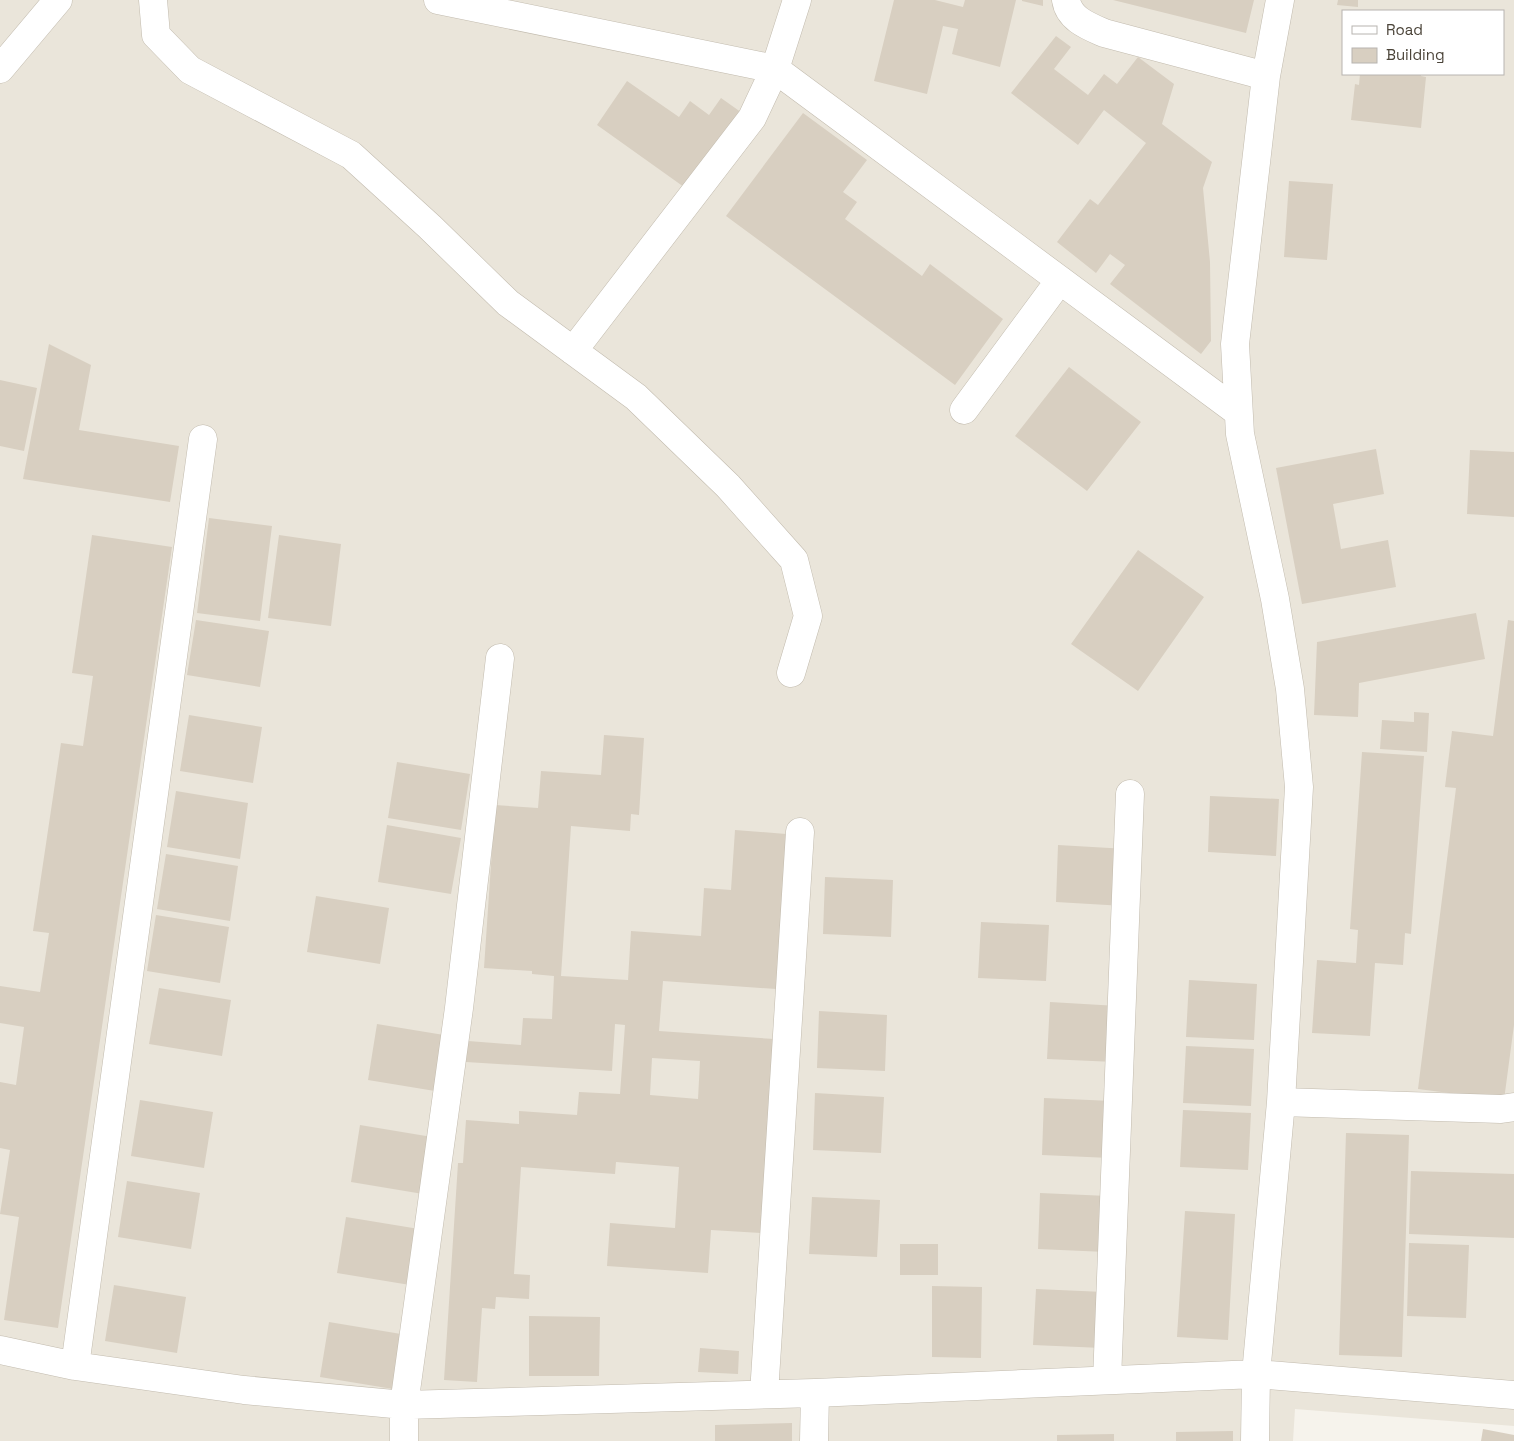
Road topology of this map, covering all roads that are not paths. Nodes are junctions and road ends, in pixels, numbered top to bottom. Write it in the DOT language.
graph roads {
  1 [pos="58,0"];
  2 [pos="153,0"];
  3 [pos="438,0"];
  4 [pos="797,0"];
  5 [pos="1066,0"];
  6 [pos="1280,0"];
  7 [pos="484,5"];
  8 [pos="0,69"];
  9 [pos="775,69"];
  10 [pos="1266,76"];
  11 [pos="1060,280"];
  12 [pos="573,351"];
  13 [pos="964,410"];
  14 [pos="1238,412"];
  15 [pos="203,439"];
  16 [pos="500,658"];
  17 [pos="791,673"];
  18 [pos="1130,794"];
  19 [pos="800,832"];
  20 [pos="1281,1102"];
  21 [pos="1514,1107"];
  22 [pos="0,1350"];
  23 [pos="75,1366"];
  24 [pos="1256,1374"];
  25 [pos="1107,1380"];
  26 [pos="815,1393"];
  27 [pos="764,1394"];
  28 [pos="1514,1395"];
  29 [pos="404,1405"];
  30 [pos="404,1441"];
  31 [pos="814,1441"];
  32 [pos="1255,1441"];
  1 -- 8 [label="street"];
  2 -- 12 [label="street"];
  3 -- 7 [label="street"];
  4 -- 9 [label="street"];
  5 -- 10 [label="street"];
  6 -- 10 [label="street"];
  7 -- 9 [label="street"];
  9 -- 11 [label="street"];
  9 -- 12 [label="street"];
  10 -- 14 [label="street"];
  11 -- 13 [label="street"];
  11 -- 14 [label="street"];
  12 -- 17 [label="street"];
  14 -- 20 [label="street"];
  15 -- 23 [label="street"];
  16 -- 29 [label="street"];
  18 -- 25 [label="street"];
  19 -- 27 [label="street"];
  20 -- 21 [label="street"];
  20 -- 24 [label="street"];
  22 -- 23 [label="street"];
  23 -- 29 [label="street"];
  24 -- 25 [label="street"];
  24 -- 28 [label="street"];
  24 -- 32 [label="street"];
  25 -- 26 [label="street"];
  26 -- 27 [label="street"];
  26 -- 31 [label="street"];
  27 -- 29 [label="street"];
  29 -- 30 [label="street"];
}
